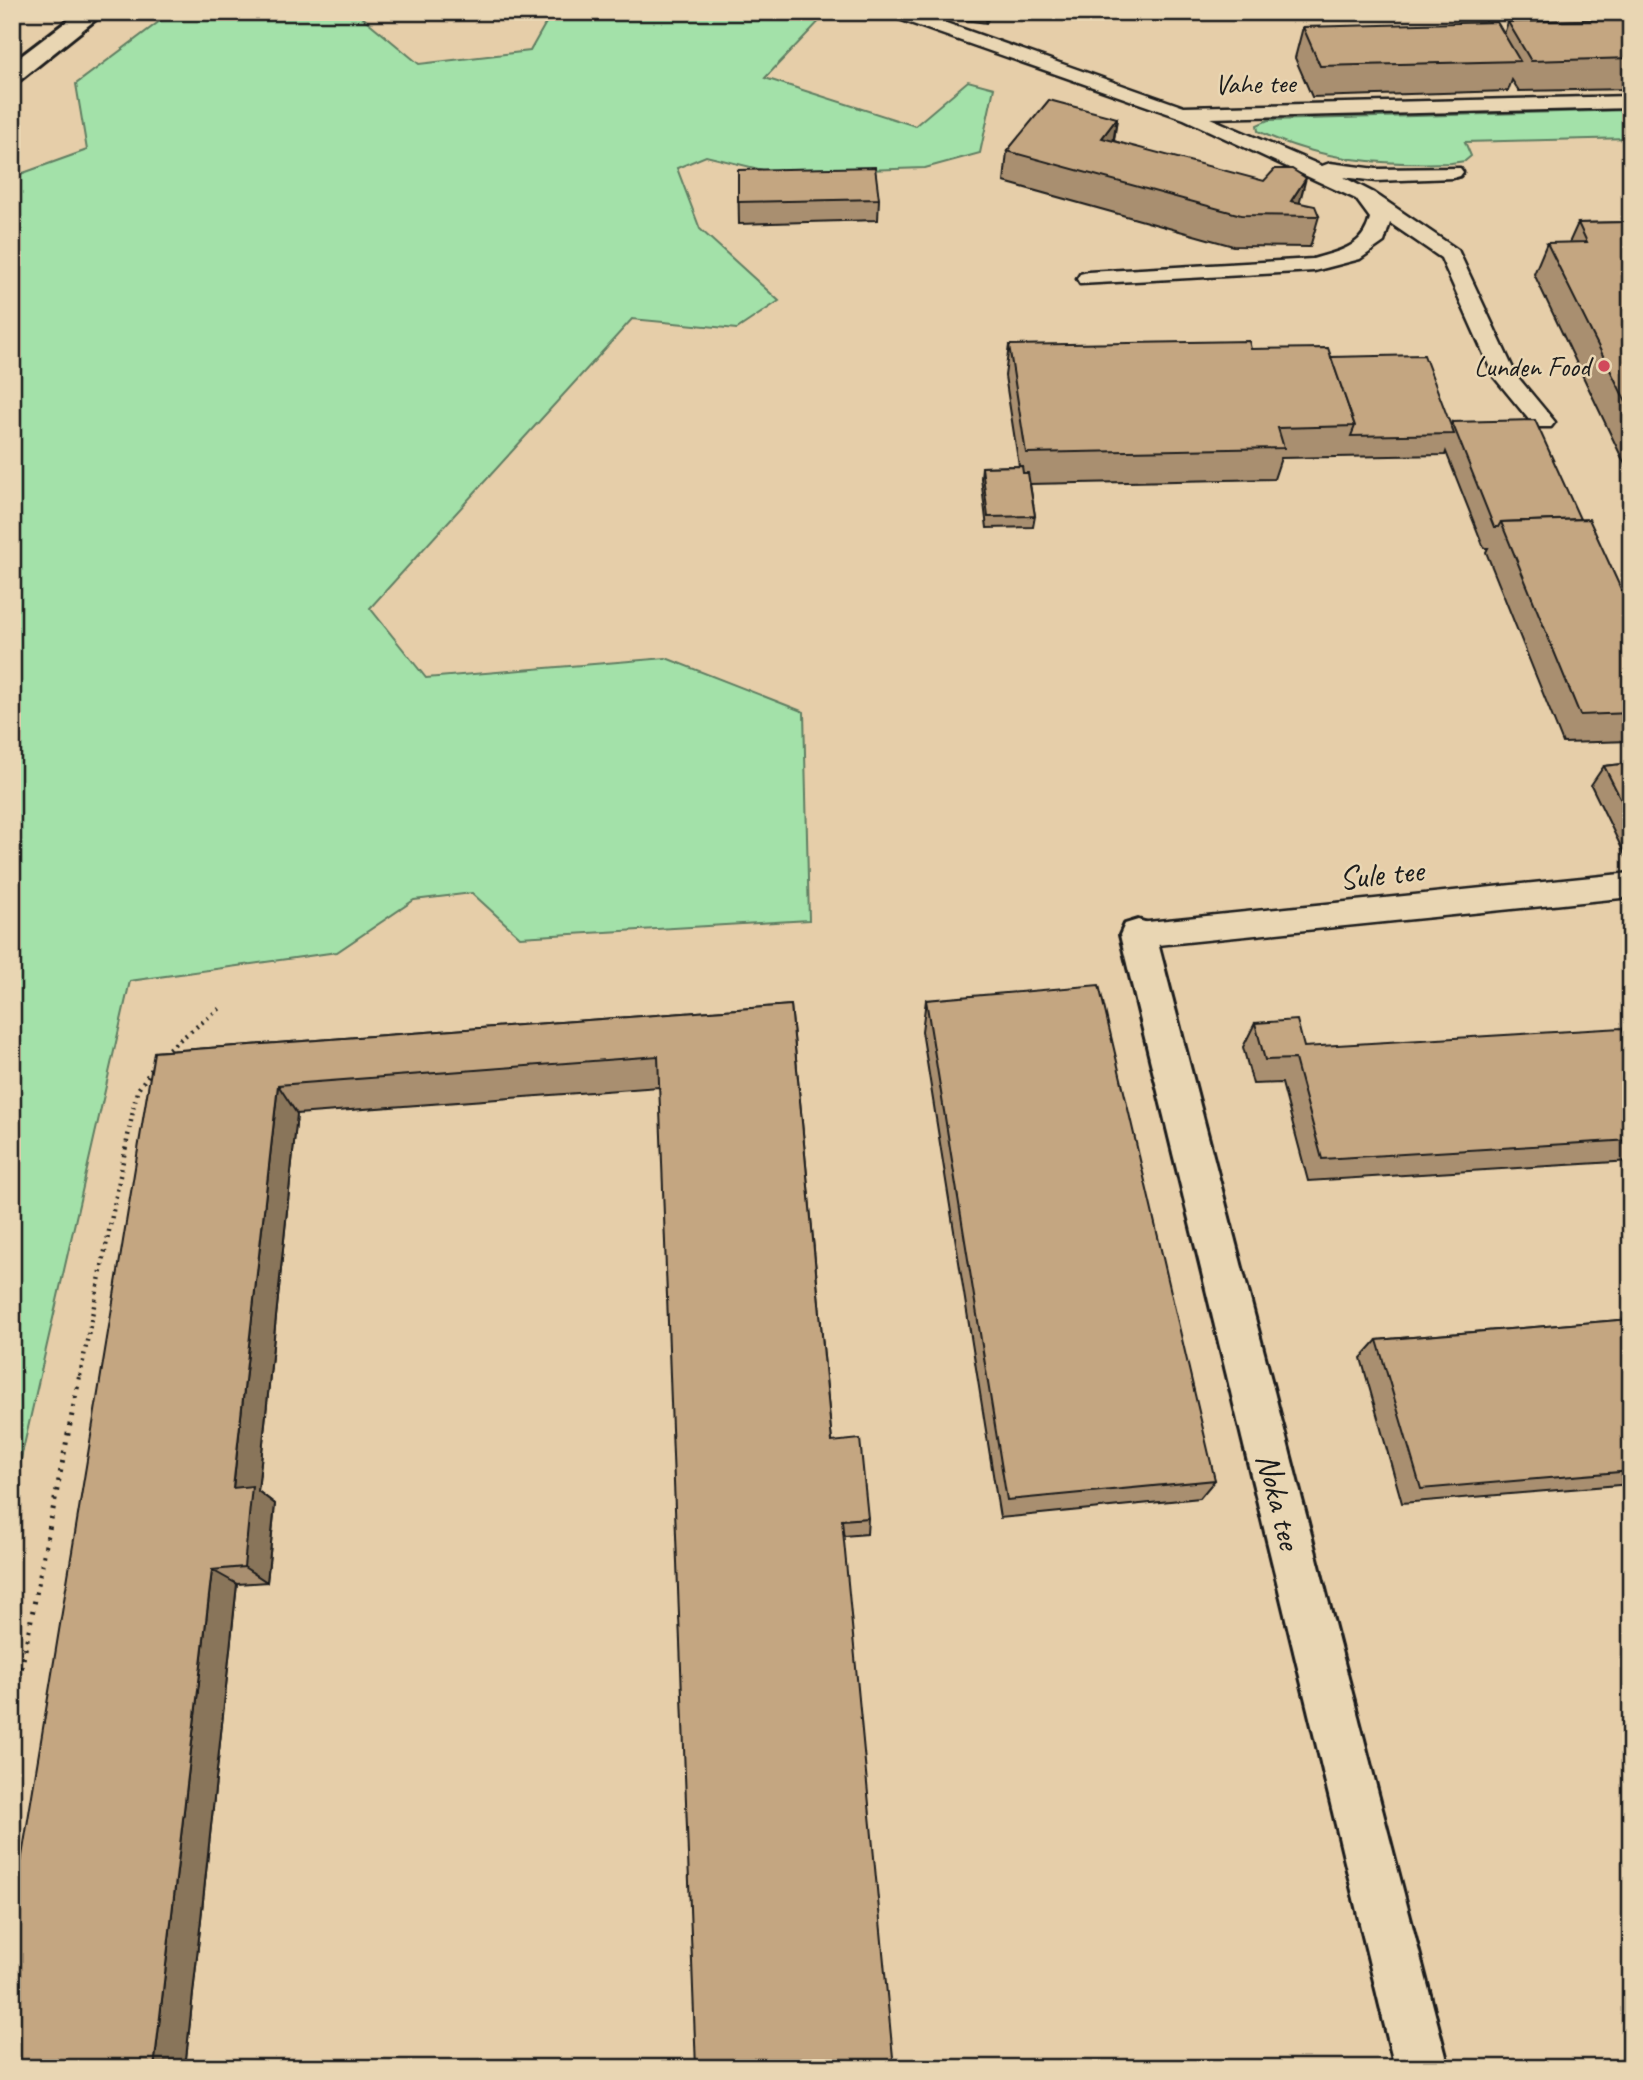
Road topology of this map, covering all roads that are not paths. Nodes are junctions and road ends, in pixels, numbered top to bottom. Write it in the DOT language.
graph roads {
  1 [pos="94,12"];
  2 [pos="897,12"];
  3 [pos="12,75"];
  4 [pos="1631,102"];
  5 [pos="1182,113"];
  6 [pos="1308,167"];
  7 [pos="1453,172"];
  8 [pos="1363,195"];
  9 [pos="1088,279"];
  10 [pos="1543,422"];
  11 [pos="1631,885"];
  12 [pos="1138,935"];
  13 [pos="1422,2068"];
  1 -- 3 [label="street"];
  2 -- 5 [label="lane, Vahe tee"];
  4 -- 5 [label="lane, Vahe tee"];
  5 -- 6 [label="lane"];
  6 -- 7 [label="lane"];
  6 -- 8 [label="lane"];
  8 -- 9 [label="lane"];
  8 -- 10 [label="lane"];
  11 -- 12 [label="lane, Sule tee"];
  12 -- 13 [label="street, Noka tee"];
}
